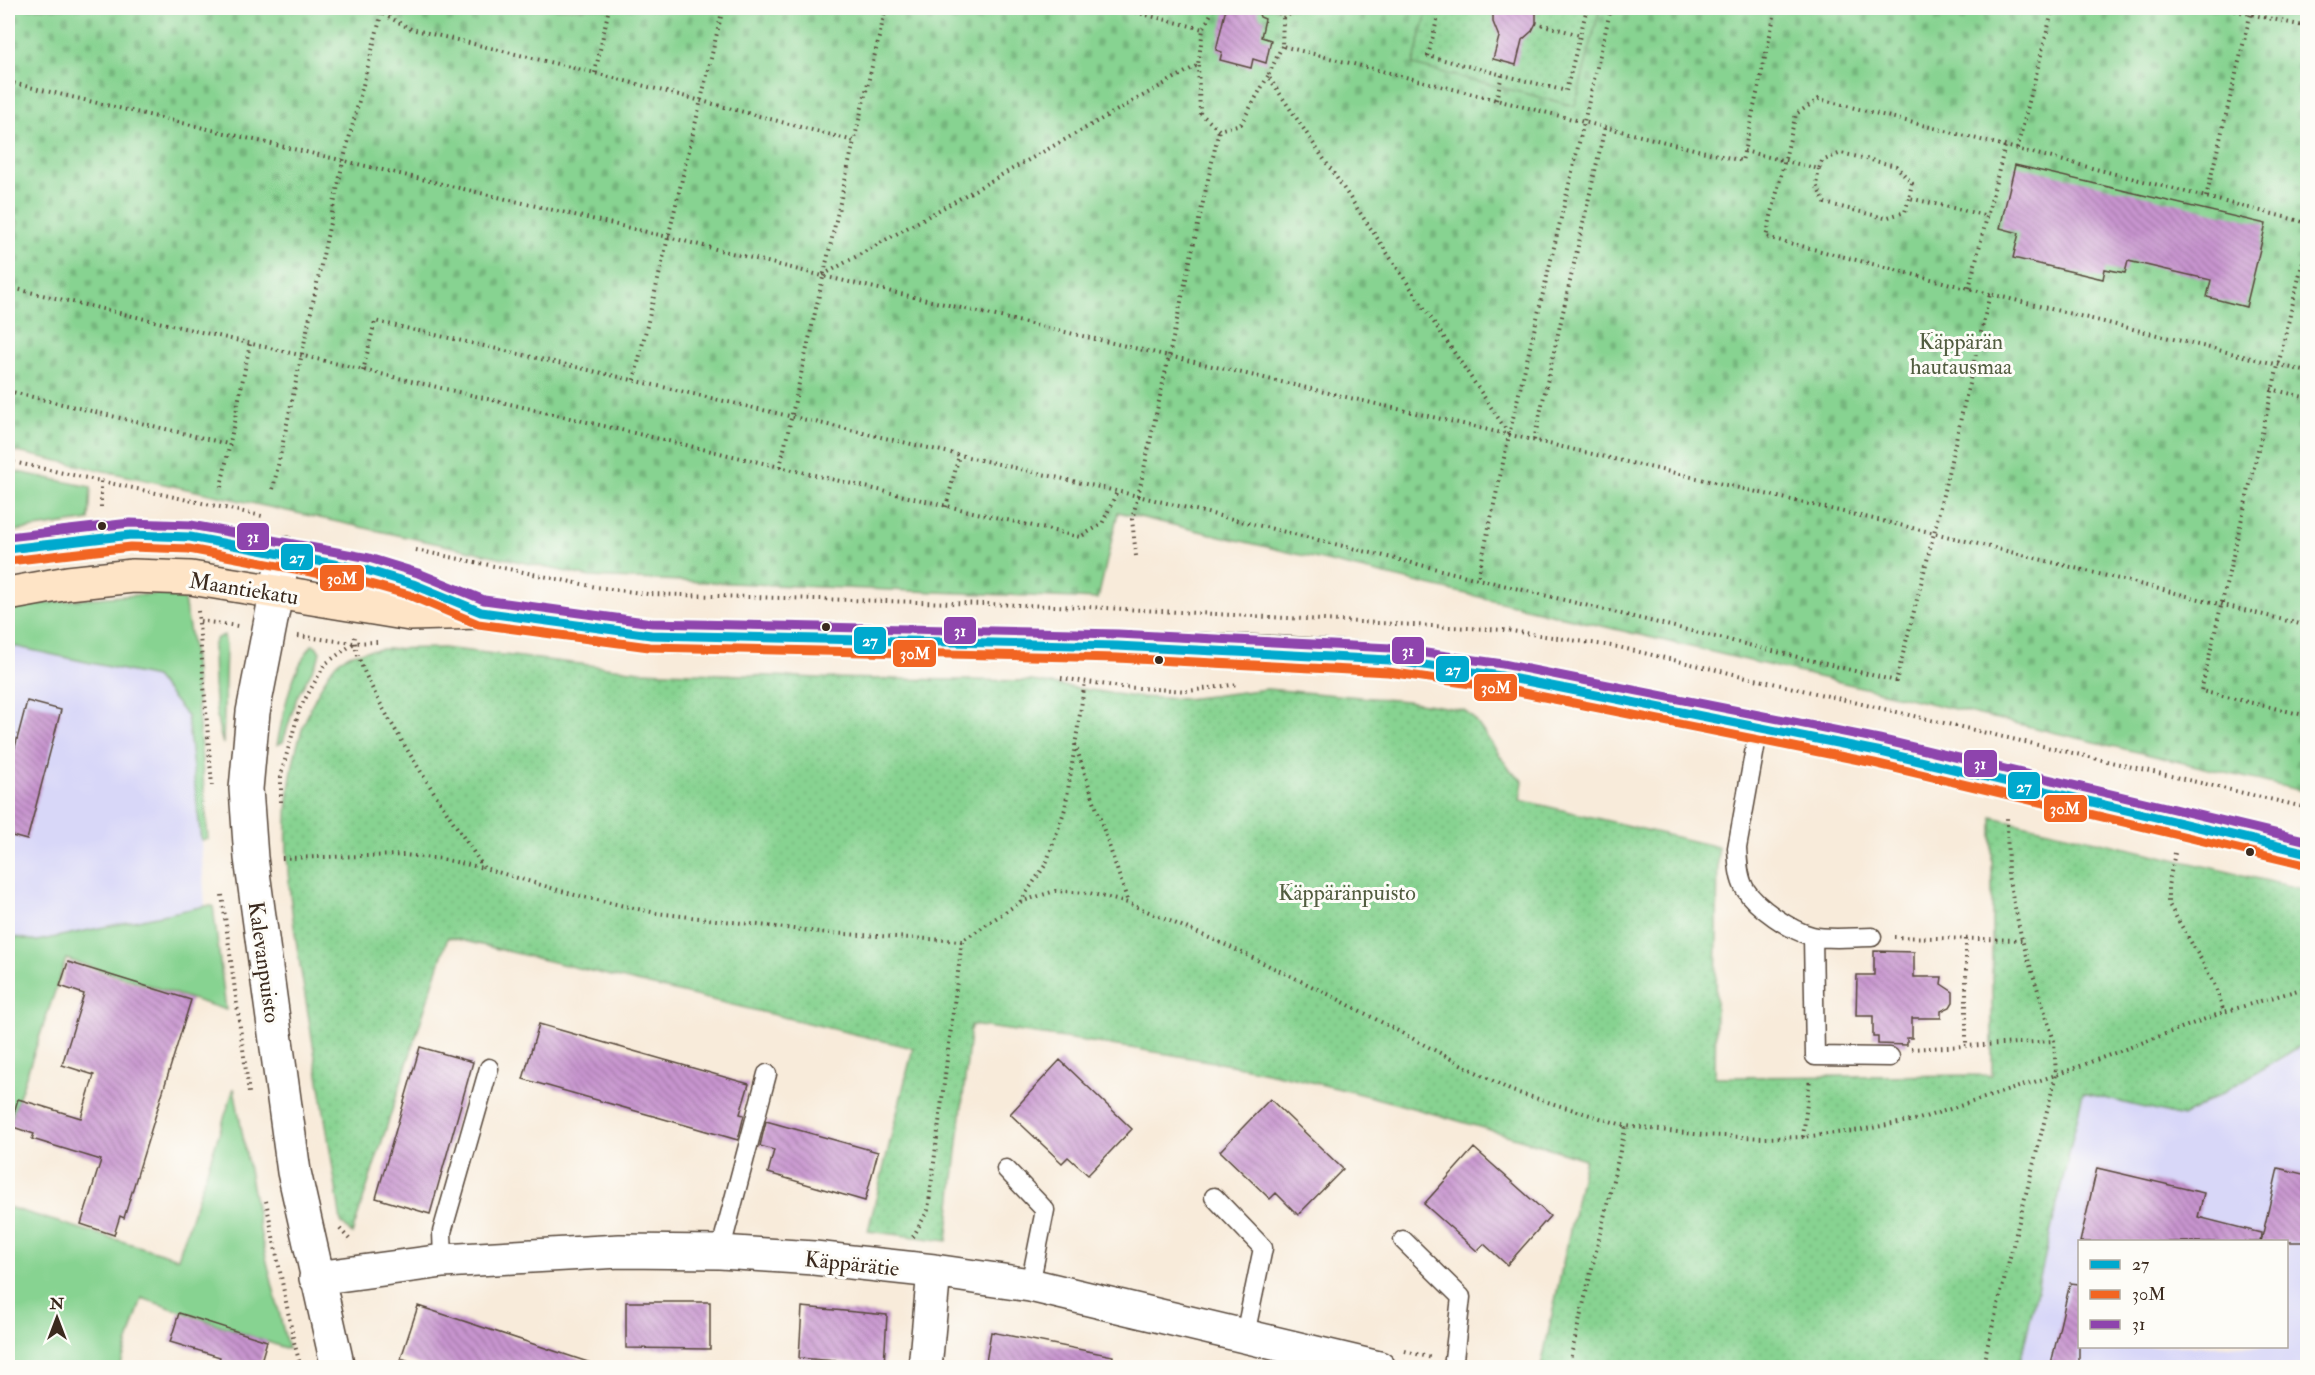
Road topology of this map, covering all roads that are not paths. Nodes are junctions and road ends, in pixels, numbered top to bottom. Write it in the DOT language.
graph roads {
  1 [pos="8,549"];
  2 [pos="284,553"];
  3 [pos="277,592"];
  4 [pos="8,594"];
  5 [pos="482,612"];
  6 [pos="1759,726"];
  7 [pos="2307,853"];
  8 [pos="1813,936"];
  9 [pos="1872,937"];
  10 [pos="1890,1058"];
  11 [pos="489,1068"];
  12 [pos="767,1074"];
  13 [pos="1006,1169"];
  14 [pos="1214,1197"];
  15 [pos="1403,1240"];
  16 [pos="720,1252"];
  17 [pos="443,1261"];
  18 [pos="934,1271"];
  19 [pos="316,1278"];
  20 [pos="1030,1285"];
  21 [pos="1245,1335"];
  22 [pos="338,1368"];
  23 [pos="925,1368"];
  24 [pos="1379,1368"];
  25 [pos="1453,1368"];
  1 -- 2 [label="main road, Maantiekatu"];
  2 -- 3 [label="street, Kalevanpuisto"];
  2 -- 5 [label="main road, Maantiekatu"];
  3 -- 4 [label="main road, Maantiekatu"];
  3 -- 5 [label="main road, Maantiekatu"];
  3 -- 19 [label="street, Kalevanpuisto"];
  5 -- 6 [label="main road, Maantiekatu"];
  6 -- 7 [label="main road, Maantiekatu"];
  6 -- 8 [label="lane"];
  8 -- 9 [label="lane"];
  8 -- 10 [label="lane"];
  11 -- 17 [label="lane"];
  12 -- 16 [label="lane"];
  13 -- 20 [label="lane"];
  14 -- 21 [label="lane"];
  15 -- 25 [label="lane"];
  16 -- 17 [label="street, Käppärätie"];
  16 -- 18 [label="street, Käppärätie"];
  17 -- 19 [label="street, Käppärätie"];
  18 -- 20 [label="street, Käppärätie"];
  18 -- 23 [label="street"];
  19 -- 22 [label="street, Kalevanpuisto"];
  20 -- 21 [label="street, Käppärätie"];
  21 -- 24 [label="street, Käppärätie"];
}
